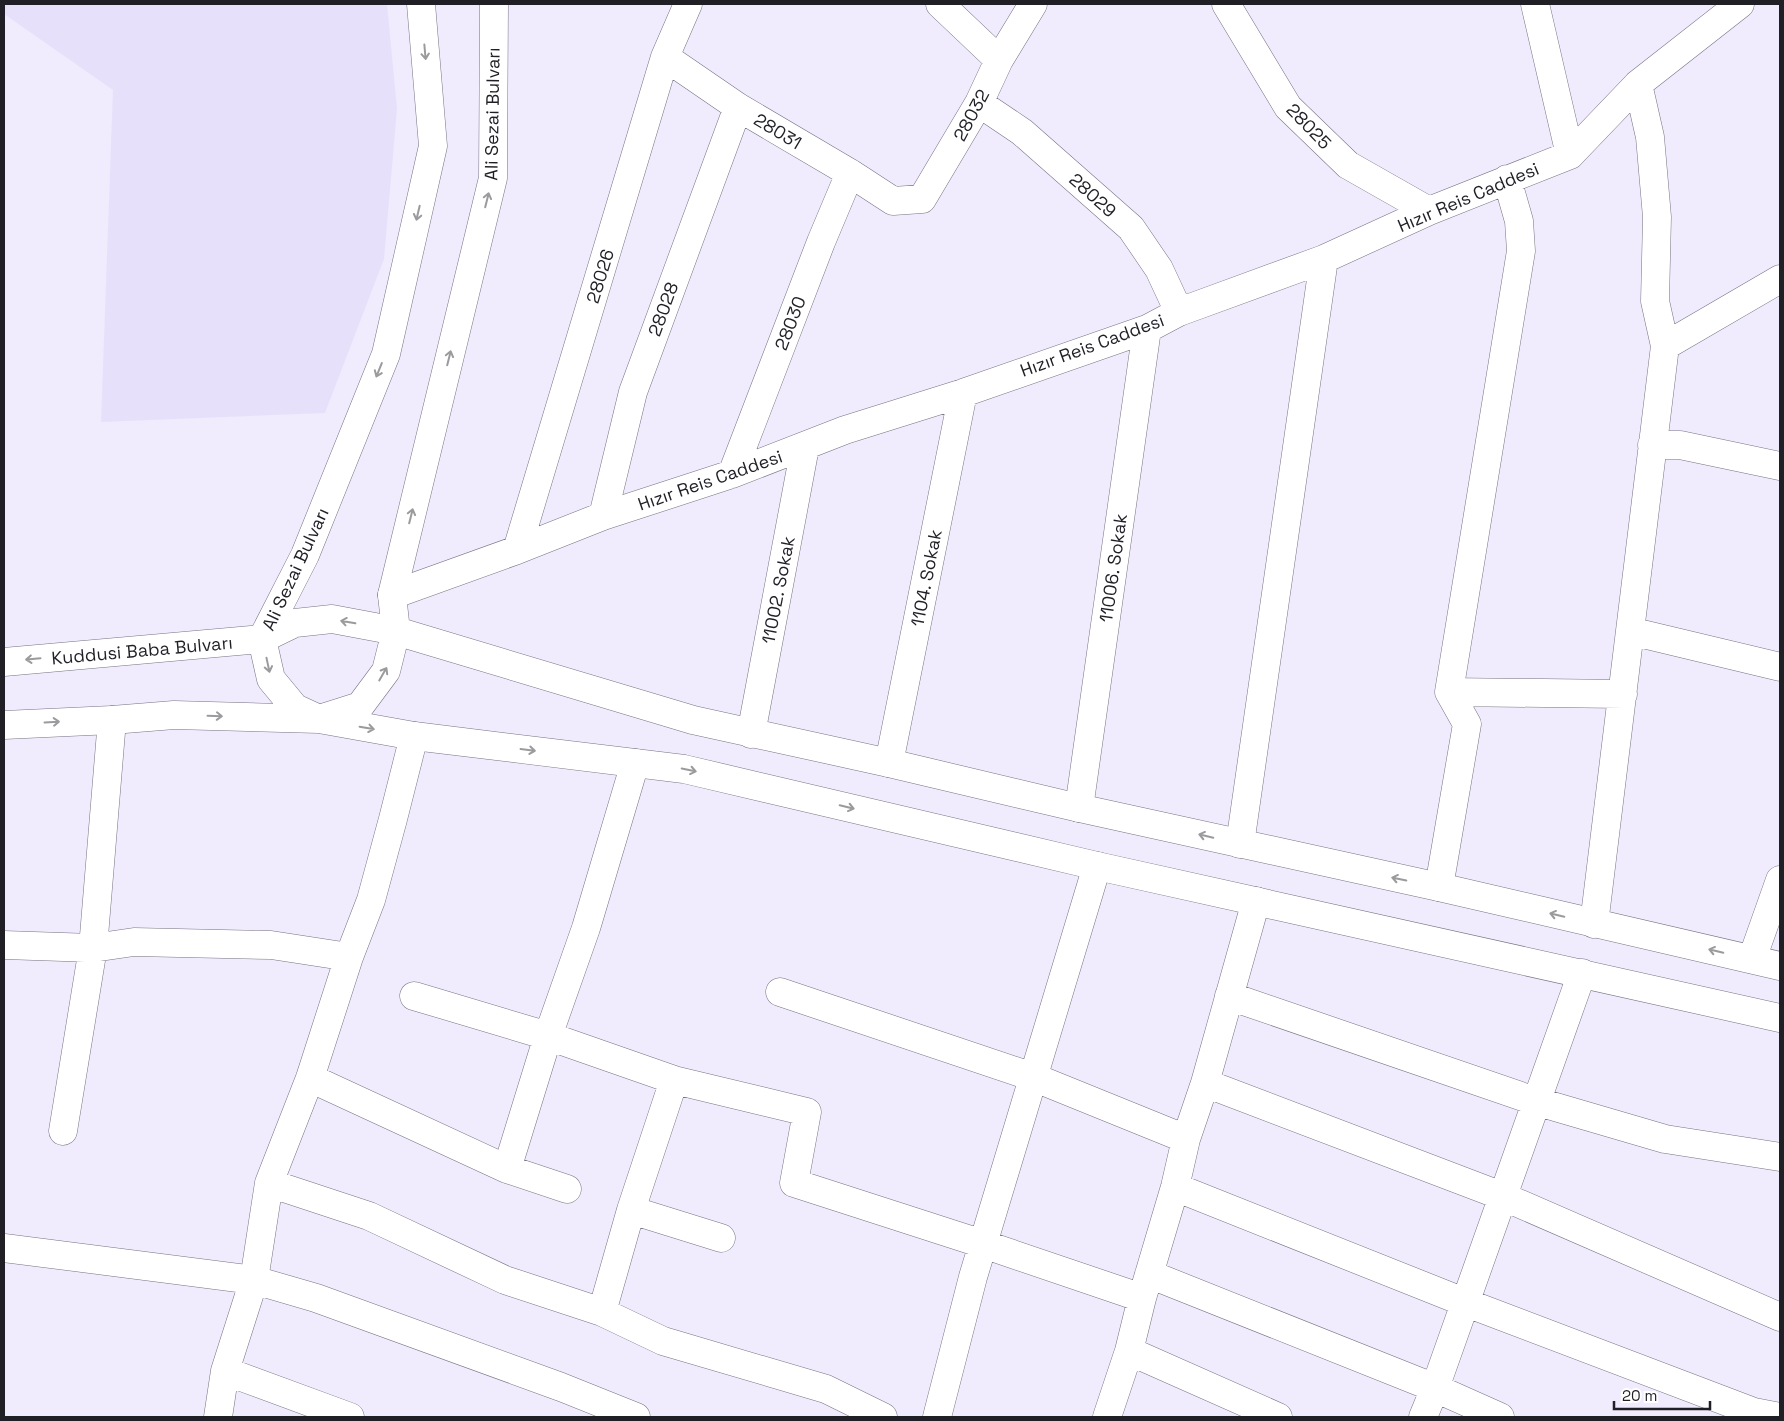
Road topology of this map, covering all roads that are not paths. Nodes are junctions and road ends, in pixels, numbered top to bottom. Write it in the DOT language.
graph roads {
  1 [pos="421,4"];
  2 [pos="494,4"];
  3 [pos="688,4"];
  4 [pos="940,4"];
  5 [pos="1033,4"];
  6 [pos="1226,4"];
  7 [pos="1535,4"];
  8 [pos="1740,4"];
  9 [pos="665,58"];
  10 [pos="999,60"];
  11 [pos="1638,84"];
  12 [pos="979,103"];
  13 [pos="738,107"];
  14 [pos="1570,155"];
  15 [pos="850,173"];
  16 [pos="1507,179"];
  17 [pos="893,201"];
  18 [pos="1429,212"];
  19 [pos="1324,259"];
  20 [pos="1780,278"];
  21 [pos="1179,312"];
  22 [pos="1147,329"];
  23 [pos="1665,346"];
  24 [pos="963,392"];
  25 [pos="1652,445"];
  26 [pos="805,447"];
  27 [pos="1780,466"];
  28 [pos="732,474"];
  29 [pos="603,516"];
  30 [pos="517,550"];
  31 [pos="392,595"];
  32 [pos="1630,630"];
  33 [pos="396,631"];
  34 [pos="262,639"];
  35 [pos="4,662"];
  36 [pos="1780,667"];
  37 [pos="1449,692"];
  38 [pos="1623,694"];
  39 [pos="112,720"];
  40 [pos="319,720"];
  41 [pos="4,725"];
  42 [pos="751,734"];
  43 [pos="414,736"];
  44 [pos="635,763"];
  45 [pos="889,763"];
  46 [pos="1079,808"];
  47 [pos="1240,844"];
  48 [pos="1097,866"];
  49 [pos="1780,880"];
  50 [pos="1439,887"];
  51 [pos="1256,901"];
  52 [pos="1594,924"];
  53 [pos="4,946"];
  54 [pos="93,948"];
  55 [pos="349,957"];
  56 [pos="1752,959"];
  57 [pos="1780,966"];
  58 [pos="1582,973"];
  59 [pos="780,992"];
  60 [pos="414,996"];
  61 [pos="1229,996"];
  62 [pos="1780,1018"];
  63 [pos="548,1036"];
  64 [pos="1033,1077"];
  65 [pos="310,1078"];
  66 [pos="674,1080"];
  67 [pos="1205,1083"];
  68 [pos="1536,1101"];
  69 [pos="63,1131"];
  70 [pos="1186,1139"];
  71 [pos="1780,1157"];
  72 [pos="507,1169"];
  73 [pos="269,1183"];
  74 [pos="1175,1187"];
  75 [pos="567,1189"];
  76 [pos="1502,1196"];
  77 [pos="631,1210"];
  78 [pos="722,1238"];
  79 [pos="983,1244"];
  80 [pos="4,1248"];
  81 [pos="254,1280"];
  82 [pos="1145,1286"];
  83 [pos="1464,1302"];
  84 [pos="602,1312"];
  85 [pos="1780,1318"];
  86 [pos="1129,1351"];
  87 [pos="225,1372"];
  88 [pos="1435,1388"];
  89 [pos="218,1417"];
  90 [pos="350,1417"];
  91 [pos="636,1417"];
  92 [pos="883,1417"];
  93 [pos="937,1417"];
  94 [pos="1108,1417"];
  95 [pos="1278,1417"];
  96 [pos="1422,1417"];
  97 [pos="1500,1417"];
  98 [pos="1780,1417"];
  1 -- 34 [label="street, Ali Sezai Bulvarı, one-way"];
  31 -- 2 [label="street, Ali Sezai Bulvarı, one-way"];
  3 -- 9 [label="street, 28026"];
  4 -- 10 [label="street"];
  5 -- 10 [label="street, 28032"];
  6 -- 18 [label="street, 28025"];
  7 -- 14 [label="street"];
  8 -- 11 [label="street, Hızır Reis Caddesi"];
  9 -- 13 [label="street, 28031"];
  9 -- 30 [label="street, 28026"];
  10 -- 12 [label="street, 28032"];
  11 -- 14 [label="street, Hızır Reis Caddesi"];
  11 -- 23 [label="street"];
  12 -- 17 [label="street, 28032"];
  12 -- 21 [label="street, 28029"];
  13 -- 15 [label="street, 28031"];
  13 -- 29 [label="street, 28028"];
  14 -- 16 [label="street, Hızır Reis Caddesi"];
  15 -- 17 [label="street, 28031"];
  15 -- 28 [label="street, 28030"];
  16 -- 18 [label="street, Hızır Reis Caddesi"];
  16 -- 37 [label="street"];
  18 -- 19 [label="street, Hızır Reis Caddesi"];
  19 -- 21 [label="street, Hızır Reis Caddesi"];
  19 -- 47 [label="street"];
  20 -- 23 [label="street"];
  21 -- 22 [label="street, Hızır Reis Caddesi"];
  22 -- 24 [label="street, Hızır Reis Caddesi"];
  22 -- 46 [label="street, 11006. Sokak"];
  23 -- 25 [label="street"];
  24 -- 26 [label="street, Hızır Reis Caddesi"];
  24 -- 45 [label="street, 1104. Sokak"];
  25 -- 27 [label="street"];
  25 -- 32 [label="street"];
  26 -- 28 [label="street, Hızır Reis Caddesi"];
  26 -- 42 [label="street, 11002. Sokak"];
  28 -- 29 [label="street, Hızır Reis Caddesi"];
  29 -- 30 [label="street, Hızır Reis Caddesi"];
  30 -- 31 [label="street, Hızır Reis Caddesi"];
  31 -- 33 [label="street, Ali Sezai Bulvarı"];
  32 -- 36 [label="street"];
  32 -- 38 [label="street"];
  33 -- 34 [label="street, Kuddusi Baba Bulvarı, one-way"];
  40 -- 33 [label="street, Ali Sezai Bulvarı, one-way"];
  33 -- 42 [label="street, Kuddusi Baba Bulvarı"];
  34 -- 35 [label="street, Kuddusi Baba Bulvarı, one-way"];
  34 -- 40 [label="street, Ali Sezai Bulvarı, one-way"];
  37 -- 38 [label="street"];
  37 -- 50 [label="street"];
  38 -- 52 [label="street"];
  39 -- 40 [label="street, one-way"];
  41 -- 39 [label="street, one-way"];
  39 -- 54 [label="street"];
  40 -- 43 [label="street, one-way"];
  42 -- 45 [label="street, Kuddusi Baba Bulvarı"];
  43 -- 44 [label="street, one-way"];
  43 -- 55 [label="street"];
  44 -- 48 [label="street, one-way"];
  44 -- 63 [label="street"];
  45 -- 46 [label="street, Kuddusi Baba Bulvarı"];
  47 -- 46 [label="street, Kuddusi Baba Bulvarı, one-way"];
  50 -- 47 [label="street, Kuddusi Baba Bulvarı, one-way"];
  48 -- 51 [label="street"];
  48 -- 64 [label="street"];
  49 -- 56 [label="street"];
  52 -- 50 [label="street, Kuddusi Baba Bulvarı, one-way"];
  51 -- 58 [label="street"];
  51 -- 61 [label="street"];
  56 -- 52 [label="street, Kuddusi Baba Bulvarı, one-way"];
  53 -- 54 [label="street"];
  54 -- 55 [label="street"];
  54 -- 69 [label="street"];
  55 -- 65 [label="street"];
  56 -- 57 [label="street, Kuddusi Baba Bulvarı"];
  58 -- 62 [label="street"];
  58 -- 68 [label="street"];
  59 -- 64 [label="street"];
  60 -- 63 [label="street"];
  61 -- 67 [label="street"];
  61 -- 68 [label="street"];
  63 -- 66 [label="street"];
  63 -- 72 [label="street"];
  64 -- 70 [label="street"];
  64 -- 79 [label="street"];
  65 -- 72 [label="street"];
  65 -- 73 [label="street"];
  66 -- 77 [label="street"];
  66 -- 79 [label="street"];
  67 -- 70 [label="street"];
  67 -- 76 [label="street"];
  68 -- 71 [label="street"];
  68 -- 76 [label="street"];
  70 -- 74 [label="street"];
  72 -- 75 [label="street"];
  73 -- 81 [label="street"];
  73 -- 84 [label="street"];
  74 -- 82 [label="street"];
  74 -- 83 [label="street"];
  76 -- 83 [label="street"];
  76 -- 85 [label="street"];
  77 -- 78 [label="street"];
  77 -- 84 [label="street"];
  79 -- 82 [label="street"];
  79 -- 93 [label="street"];
  80 -- 81 [label="street"];
  81 -- 87 [label="street"];
  81 -- 91 [label="street"];
  82 -- 86 [label="street"];
  82 -- 88 [label="street"];
  83 -- 88 [label="street"];
  83 -- 98 [label="street"];
  84 -- 92 [label="street"];
  86 -- 94 [label="street"];
  86 -- 95 [label="street"];
  87 -- 89 [label="street"];
  87 -- 90 [label="street"];
  88 -- 96 [label="street"];
  88 -- 97 [label="street"];
}
